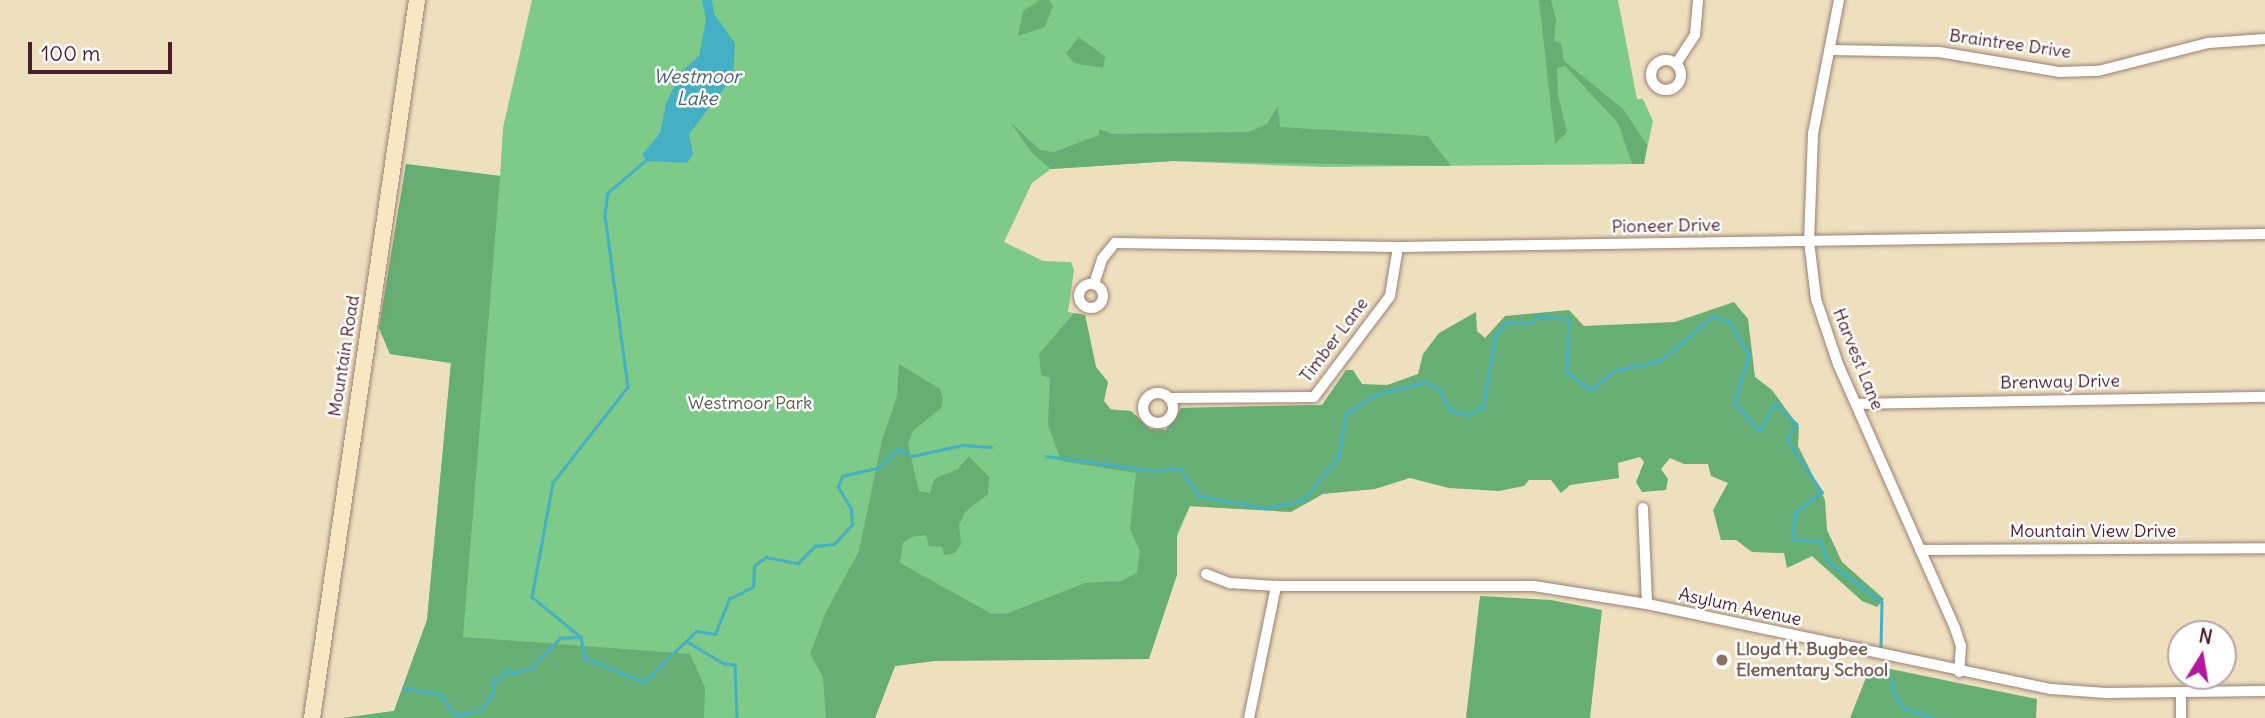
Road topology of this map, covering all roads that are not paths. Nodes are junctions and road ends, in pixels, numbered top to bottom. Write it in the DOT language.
graph roads {
  1 [pos="417,0"];
  2 [pos="1698,0"];
  3 [pos="1839,0"];
  4 [pos="2265,39"];
  5 [pos="1830,50"];
  6 [pos="1676,64"];
  7 [pos="2265,234"];
  8 [pos="1809,241"];
  9 [pos="1398,247"];
  10 [pos="1094,284"];
  11 [pos="2265,397"];
  12 [pos="1169,398"];
  13 [pos="1856,404"];
  14 [pos="1643,508"];
  15 [pos="2265,548"];
  16 [pos="1920,550"];
  17 [pos="1206,574"];
  18 [pos="1276,586"];
  19 [pos="1647,604"];
  20 [pos="1959,672"];
  21 [pos="2265,691"];
  22 [pos="2180,693"];
  23 [pos="312,718"];
  24 [pos="1249,718"];
  25 [pos="2181,718"];
  1 -- 23 [label="main road, Mountain Road"];
  2 -- 6 [label="street"];
  3 -- 5 [label="street, Harvest Lane"];
  4 -- 5 [label="street, Braintree Drive"];
  5 -- 8 [label="street, Harvest Lane"];
  7 -- 8 [label="street, Pioneer Drive"];
  8 -- 9 [label="street, Pioneer Drive"];
  8 -- 13 [label="street, Harvest Lane"];
  9 -- 10 [label="street, Pioneer Drive"];
  9 -- 12 [label="street, Timber Lane"];
  11 -- 13 [label="street, Brenway Drive"];
  13 -- 16 [label="street, Harvest Lane"];
  14 -- 19 [label="street"];
  15 -- 16 [label="street, Mountain View Drive"];
  16 -- 20 [label="street, Harvest Lane"];
  17 -- 18 [label="street, Asylum Avenue"];
  18 -- 19 [label="street, Asylum Avenue"];
  18 -- 24 [label="street"];
  19 -- 20 [label="street, Asylum Avenue"];
  20 -- 22 [label="street, Asylum Avenue"];
  21 -- 22 [label="street, Asylum Avenue"];
  22 -- 25 [label="street"];
}
